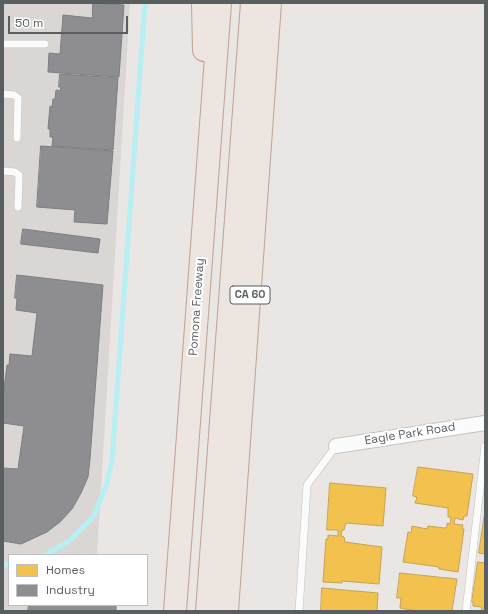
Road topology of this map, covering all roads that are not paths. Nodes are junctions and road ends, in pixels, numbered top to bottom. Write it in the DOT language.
graph roads {
  1 [pos="203,3"];
  2 [pos="220,3"];
  3 [pos="241,3"];
  4 [pos="252,3"];
  5 [pos="270,3"];
  6 [pos="3,44"];
  7 [pos="45,44"];
  8 [pos="3,94"];
  9 [pos="17,138"];
  10 [pos="3,171"];
  11 [pos="207,184"];
  12 [pos="18,207"];
  13 [pos="485,423"];
  14 [pos="336,446"];
  15 [pos="485,446"];
  16 [pos="174,611"];
  17 [pos="196,611"];
  18 [pos="207,611"];
  19 [pos="227,611"];
  20 [pos="299,611"];
  21 [pos="466,611"];
  1 -- 11 [label="highway"];
  2 -- 11 [label="highway, Pomona Freeway"];
  3 -- 17 [label="highway"];
  4 -- 18 [label="highway"];
  5 -- 19 [label="highway, CA 60"];
  6 -- 7 [label="lane"];
  8 -- 9 [label="lane"];
  10 -- 12 [label="lane"];
  11 -- 16 [label="highway, Pomona Freeway"];
  13 -- 14 [label="street, Eagle Park Road"];
  14 -- 20 [label="lane"];
  15 -- 21 [label="lane"];
}
